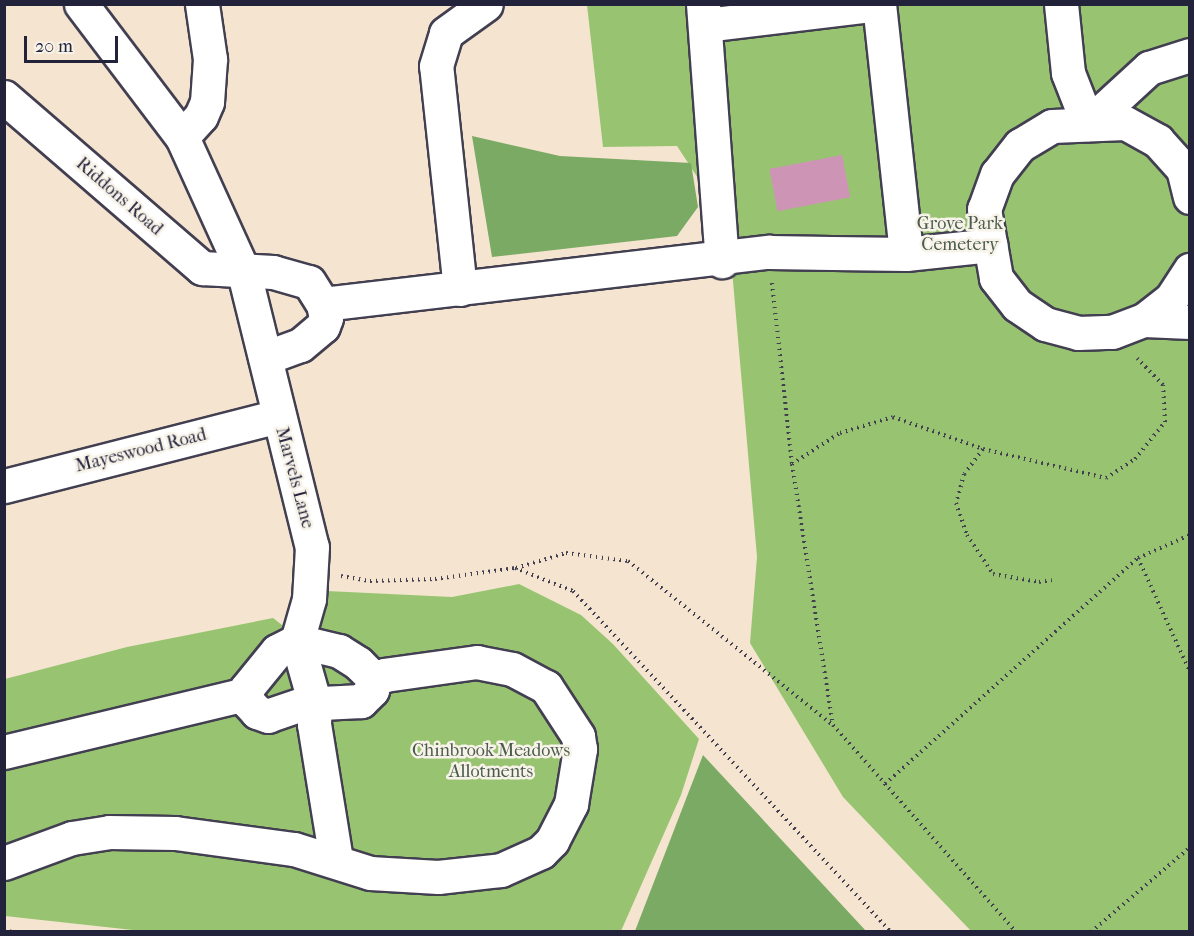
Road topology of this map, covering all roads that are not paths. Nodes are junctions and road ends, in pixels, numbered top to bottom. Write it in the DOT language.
graph roads {
  1 [pos="81,4"];
  2 [pos="202,4"];
  3 [pos="486,4"];
  4 [pos="879,4"];
  5 [pos="1061,4"];
  6 [pos="705,15"];
  7 [pos="1190,55"];
  8 [pos="4,97"];
  9 [pos="1088,124"];
  10 [pos="182,137"];
  11 [pos="1190,197"];
  12 [pos="990,245"];
  13 [pos="906,254"];
  14 [pos="722,261"];
  15 [pos="1190,270"];
  16 [pos="244,273"];
  17 [pos="460,289"];
  18 [pos="323,304"];
  19 [pos="1144,320"];
  20 [pos="1190,321"];
  21 [pos="265,358"];
  22 [pos="278,416"];
  23 [pos="4,486"];
  24 [pos="297,641"];
  25 [pos="373,681"];
  26 [pos="245,694"];
  27 [pos="315,704"];
  28 [pos="4,752"];
  29 [pos="336,860"];
  30 [pos="4,862"];
  1 -- 10 [label="street, Marvels Lane"];
  2 -- 10 [label="street"];
  3 -- 17 [label="street"];
  4 -- 6 [label="street"];
  4 -- 13 [label="street"];
  5 -- 9 [label="street"];
  6 -- 14 [label="street"];
  7 -- 9 [label="street"];
  8 -- 16 [label="street, Riddons Road"];
  9 -- 11 [label="street"];
  9 -- 12 [label="street"];
  10 -- 16 [label="street, Marvels Lane"];
  12 -- 13 [label="street"];
  12 -- 19 [label="street"];
  13 -- 14 [label="street"];
  14 -- 17 [label="street"];
  15 -- 19 [label="street"];
  16 -- 18 [label="street"];
  16 -- 21 [label="street, Marvels Lane"];
  17 -- 18 [label="street"];
  18 -- 21 [label="street"];
  19 -- 20 [label="street"];
  21 -- 22 [label="street, Marvels Lane"];
  22 -- 23 [label="street, Mayeswood Road"];
  22 -- 24 [label="street, Marvels Lane"];
  24 -- 25 [label="street"];
  24 -- 26 [label="street"];
  24 -- 27 [label="street"];
  25 -- 27 [label="street"];
  25 -- 29 [label="street"];
  26 -- 27 [label="street"];
  26 -- 28 [label="street"];
  27 -- 29 [label="street"];
  29 -- 30 [label="street"];
}
